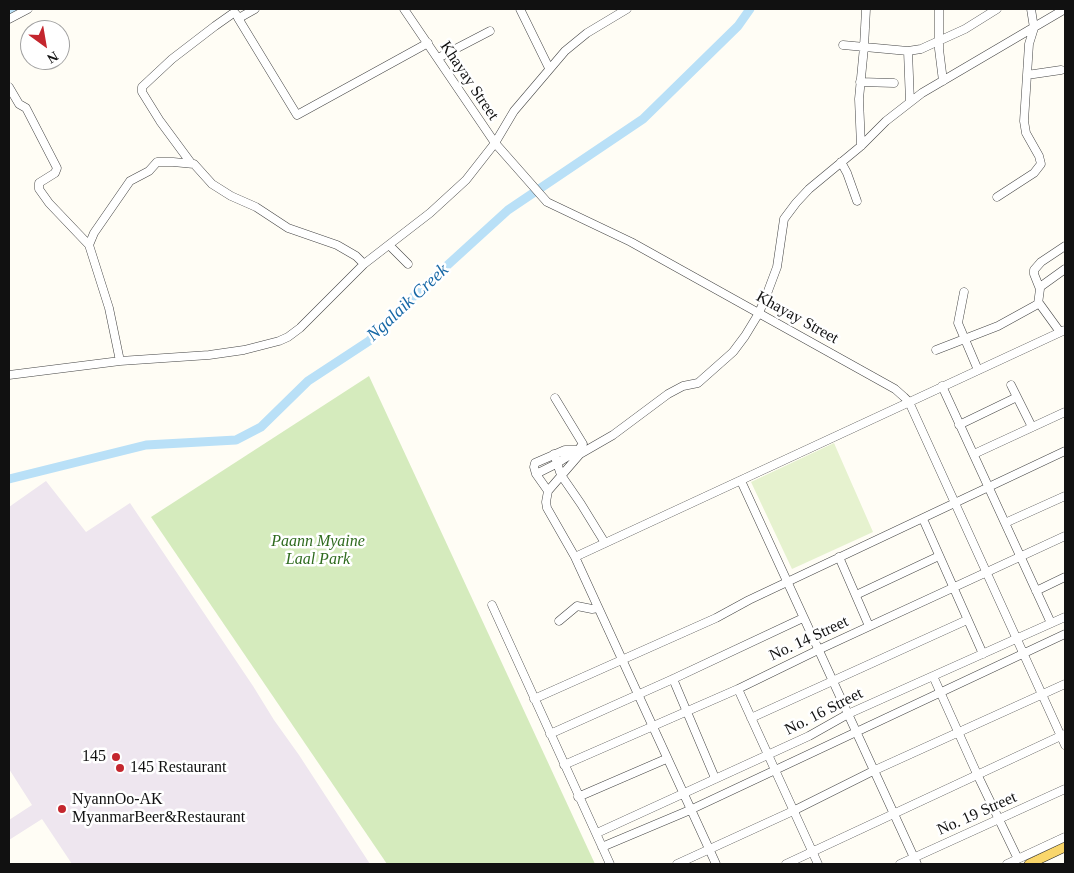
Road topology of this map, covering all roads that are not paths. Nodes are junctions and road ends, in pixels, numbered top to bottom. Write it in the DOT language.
graph roads {
  1 [pos="28,9"];
  2 [pos="255,9"];
  3 [pos="404,9"];
  4 [pos="520,9"];
  5 [pos="627,9"];
  6 [pos="866,9"];
  7 [pos="939,9"];
  8 [pos="997,9"];
  9 [pos="1031,9"];
  10 [pos="1065,9"];
  11 [pos="234,13"];
  12 [pos="9,19"];
  13 [pos="1034,28"];
  14 [pos="490,31"];
  15 [pos="941,41"];
  16 [pos="428,43"];
  17 [pos="843,45"];
  18 [pos="864,47"];
  19 [pos="908,51"];
  20 [pos="438,58"];
  21 [pos="549,68"];
  22 [pos="1061,70"];
  23 [pos="1027,75"];
  24 [pos="943,81"];
  25 [pos="860,82"];
  26 [pos="894,83"];
  27 [pos="9,87"];
  28 [pos="910,102"];
  29 [pos="494,143"];
  30 [pos="861,146"];
  31 [pos="841,162"];
  32 [pos="191,163"];
  33 [pos="997,197"];
  34 [pos="857,201"];
  35 [pos="389,244"];
  36 [pos="89,245"];
  37 [pos="1065,246"];
  38 [pos="364,264"];
  39 [pos="408,264"];
  40 [pos="1065,269"];
  41 [pos="1040,287"];
  42 [pos="964,292"];
  43 [pos="1039,303"];
  44 [pos="759,313"];
  45 [pos="1063,331"];
  46 [pos="964,338"];
  47 [pos="936,350"];
  48 [pos="120,361"];
  49 [pos="978,370"];
  50 [pos="9,375"];
  51 [pos="1011,385"];
  52 [pos="942,386"];
  53 [pos="1017,397"];
  54 [pos="555,398"];
  55 [pos="909,402"];
  56 [pos="1065,412"];
  57 [pos="960,424"];
  58 [pos="1032,427"];
  59 [pos="579,452"];
  60 [pos="1065,452"];
  61 [pos="554,454"];
  62 [pos="974,454"];
  63 [pos="556,464"];
  64 [pos="536,474"];
  65 [pos="560,475"];
  66 [pos="741,481"];
  67 [pos="989,488"];
  68 [pos="548,491"];
  69 [pos="1065,496"];
  70 [pos="955,504"];
  71 [pos="923,519"];
  72 [pos="1005,524"];
  73 [pos="1065,536"];
  74 [pos="605,543"];
  75 [pos="938,556"];
  76 [pos="574,557"];
  77 [pos="839,557"];
  78 [pos="1020,557"];
  79 [pos="986,572"];
  80 [pos="1065,577"];
  81 [pos="787,582"];
  82 [pos="953,587"];
  83 [pos="1036,591"];
  84 [pos="856,595"];
  85 [pos="492,605"];
  86 [pos="598,608"];
  87 [pos="1065,617"];
  88 [pos="803,618"];
  89 [pos="967,620"];
  90 [pos="559,621"];
  91 [pos="1051,624"];
  92 [pos="869,626"];
  93 [pos="1065,634"];
  94 [pos="1016,639"];
  95 [pos="818,650"];
  96 [pos="983,654"];
  97 [pos="1023,654"];
  98 [pos="622,660"];
  99 [pos="933,676"];
  100 [pos="673,680"];
  101 [pos="833,681"];
  102 [pos="1065,684"];
  103 [pos="738,689"];
  104 [pos="940,692"];
  105 [pos="638,694"];
  106 [pos="1042,695"];
  107 [pos="534,699"];
  108 [pos="686,712"];
  109 [pos="848,714"];
  110 [pos="751,718"];
  111 [pos="652,726"];
  112 [pos="856,731"];
  113 [pos="958,733"];
  114 [pos="550,734"];
  115 [pos="1063,734"];
  116 [pos="1065,745"];
  117 [pos="768,755"];
  118 [pos="666,759"];
  119 [pos="564,765"];
  120 [pos="774,771"];
  121 [pos="874,771"];
  122 [pos="977,774"];
  123 [pos="715,778"];
  124 [pos="1065,789"];
  125 [pos="683,794"];
  126 [pos="578,797"];
  127 [pos="690,810"];
  128 [pos="793,811"];
  129 [pos="893,813"];
  130 [pos="999,820"];
  131 [pos="596,833"];
  132 [pos="1065,837"];
  133 [pos="602,847"];
  134 [pos="1065,847"];
  135 [pos="708,850"];
  136 [pos="812,852"];
  137 [pos="1018,859"];
  138 [pos="915,861"];
  139 [pos="610,864"];
  140 [pos="677,864"];
  141 [pos="716,864"];
  142 [pos="786,864"];
  143 [pos="818,864"];
  144 [pos="900,864"];
  145 [pos="1007,864"];
  146 [pos="1030,864"];
  1 -- 12 [label="street"];
  2 -- 11 [label="street"];
  3 -- 16 [label="street, Khayay Street"];
  4 -- 21 [label="street"];
  5 -- 21 [label="street"];
  6 -- 18 [label="street"];
  7 -- 15 [label="street"];
  8 -- 15 [label="street"];
  9 -- 13 [label="street"];
  10 -- 13 [label="street"];
  11 -- 16 [label="street"];
  11 -- 32 [label="street"];
  13 -- 23 [label="street"];
  13 -- 24 [label="street"];
  14 -- 20 [label="street"];
  15 -- 19 [label="street"];
  15 -- 24 [label="street"];
  16 -- 20 [label="street, Khayay Street"];
  17 -- 18 [label="street"];
  18 -- 19 [label="street"];
  18 -- 25 [label="street"];
  19 -- 28 [label="street"];
  20 -- 29 [label="street, Khayay Street"];
  21 -- 29 [label="street"];
  22 -- 23 [label="street"];
  23 -- 33 [label="street"];
  24 -- 28 [label="street"];
  25 -- 26 [label="street"];
  25 -- 30 [label="street"];
  27 -- 36 [label="street"];
  28 -- 30 [label="street"];
  29 -- 35 [label="street"];
  29 -- 44 [label="street, Khayay Street"];
  30 -- 31 [label="street"];
  31 -- 34 [label="street"];
  31 -- 44 [label="street"];
  32 -- 36 [label="street"];
  32 -- 38 [label="street"];
  35 -- 38 [label="street"];
  35 -- 39 [label="street"];
  36 -- 48 [label="street"];
  37 -- 41 [label="street"];
  38 -- 48 [label="street"];
  40 -- 41 [label="street"];
  41 -- 43 [label="street"];
  42 -- 46 [label="street"];
  43 -- 45 [label="street"];
  43 -- 46 [label="street"];
  44 -- 55 [label="street, Khayay Street"];
  44 -- 59 [label="street"];
  45 -- 49 [label="street"];
  46 -- 47 [label="street"];
  46 -- 49 [label="street"];
  48 -- 50 [label="street"];
  49 -- 52 [label="street"];
  51 -- 53 [label="street"];
  52 -- 55 [label="street"];
  52 -- 57 [label="street"];
  53 -- 57 [label="street"];
  53 -- 58 [label="street"];
  54 -- 59 [label="street"];
  55 -- 66 [label="street"];
  55 -- 70 [label="street, Khayay Street"];
  56 -- 58 [label="street"];
  57 -- 62 [label="street"];
  58 -- 62 [label="street"];
  59 -- 61 [label="street"];
  59 -- 63 [label="street"];
  59 -- 65 [label="street"];
  60 -- 67 [label="street"];
  61 -- 63 [label="street"];
  61 -- 64 [label="street"];
  62 -- 67 [label="street"];
  63 -- 64 [label="street"];
  63 -- 65 [label="street"];
  64 -- 68 [label="street"];
  65 -- 68 [label="street"];
  65 -- 74 [label="street"];
  66 -- 74 [label="street"];
  66 -- 81 [label="street"];
  67 -- 70 [label="street"];
  67 -- 72 [label="street"];
  68 -- 76 [label="street"];
  69 -- 72 [label="street"];
  70 -- 71 [label="street"];
  70 -- 79 [label="street, Khayay Street"];
  71 -- 75 [label="street"];
  71 -- 77 [label="street"];
  72 -- 78 [label="street"];
  73 -- 78 [label="street, No. 14 Street"];
  74 -- 76 [label="street"];
  75 -- 82 [label="street"];
  75 -- 84 [label="street"];
  76 -- 86 [label="street"];
  77 -- 81 [label="street"];
  77 -- 84 [label="street"];
  78 -- 79 [label="street, No. 14 Street"];
  78 -- 83 [label="street"];
  79 -- 82 [label="street, No. 14 Street"];
  79 -- 94 [label="street, Khayay Street"];
  80 -- 83 [label="street"];
  81 -- 88 [label="street"];
  81 -- 98 [label="street"];
  82 -- 89 [label="street"];
  82 -- 92 [label="street, No. 14 Street"];
  83 -- 91 [label="street"];
  84 -- 92 [label="street"];
  85 -- 107 [label="street"];
  86 -- 90 [label="street"];
  86 -- 98 [label="street"];
  87 -- 91 [label="street, No. 16 Street"];
  88 -- 95 [label="street"];
  88 -- 100 [label="street"];
  89 -- 96 [label="street"];
  89 -- 101 [label="street"];
  91 -- 94 [label="street, No. 16 Street"];
  92 -- 95 [label="street, No. 14 Street"];
  93 -- 97 [label="street"];
  94 -- 96 [label="street, No. 16 Street"];
  94 -- 97 [label="street, Khayay Street"];
  95 -- 101 [label="street"];
  95 -- 103 [label="street, No. 14 Street"];
  96 -- 99 [label="street, No. 16 Street"];
  97 -- 104 [label="street"];
  97 -- 106 [label="street, Khayay Street"];
  98 -- 105 [label="street"];
  98 -- 107 [label="street"];
  99 -- 104 [label="street"];
  99 -- 109 [label="street, No. 16 Street"];
  100 -- 105 [label="street"];
  100 -- 108 [label="street"];
  101 -- 109 [label="street"];
  101 -- 110 [label="street"];
  102 -- 106 [label="street"];
  103 -- 108 [label="street, No. 14 Street"];
  103 -- 110 [label="street"];
  104 -- 112 [label="street"];
  104 -- 113 [label="street"];
  105 -- 111 [label="street"];
  105 -- 114 [label="street"];
  106 -- 113 [label="street"];
  106 -- 115 [label="street, Khayay Street"];
  107 -- 114 [label="street"];
  108 -- 111 [label="street, No. 14 Street"];
  108 -- 123 [label="street"];
  109 -- 112 [label="street"];
  109 -- 117 [label="street, No. 16 Street"];
  110 -- 117 [label="street"];
  111 -- 118 [label="street"];
  111 -- 119 [label="street, No. 14 Street"];
  112 -- 120 [label="street"];
  112 -- 121 [label="street"];
  113 -- 121 [label="street"];
  113 -- 122 [label="street"];
  114 -- 119 [label="street"];
  115 -- 116 [label="street, Khayay Street"];
  115 -- 122 [label="street"];
  117 -- 120 [label="street"];
  117 -- 123 [label="street, No. 16 Street"];
  118 -- 125 [label="street"];
  118 -- 126 [label="street"];
  119 -- 126 [label="street"];
  120 -- 127 [label="street"];
  120 -- 128 [label="street"];
  121 -- 128 [label="street"];
  121 -- 129 [label="street"];
  122 -- 129 [label="street"];
  122 -- 130 [label="street"];
  123 -- 125 [label="street, No. 16 Street"];
  124 -- 130 [label="street, No. 19 Street"];
  125 -- 127 [label="street"];
  125 -- 131 [label="street, No. 16 Street"];
  126 -- 131 [label="street"];
  127 -- 133 [label="street"];
  127 -- 135 [label="street"];
  128 -- 135 [label="street"];
  128 -- 136 [label="street"];
  129 -- 136 [label="street"];
  129 -- 138 [label="street"];
  130 -- 137 [label="street"];
  130 -- 138 [label="street, No. 19 Street"];
  131 -- 133 [label="street"];
  132 -- 137 [label="street"];
  133 -- 139 [label="street"];
  134 -- 146 [label="main road"];
  135 -- 140 [label="street"];
  135 -- 141 [label="street"];
  136 -- 142 [label="street"];
  136 -- 143 [label="street"];
  137 -- 145 [label="street"];
  138 -- 144 [label="street, No. 19 Street"];
}
